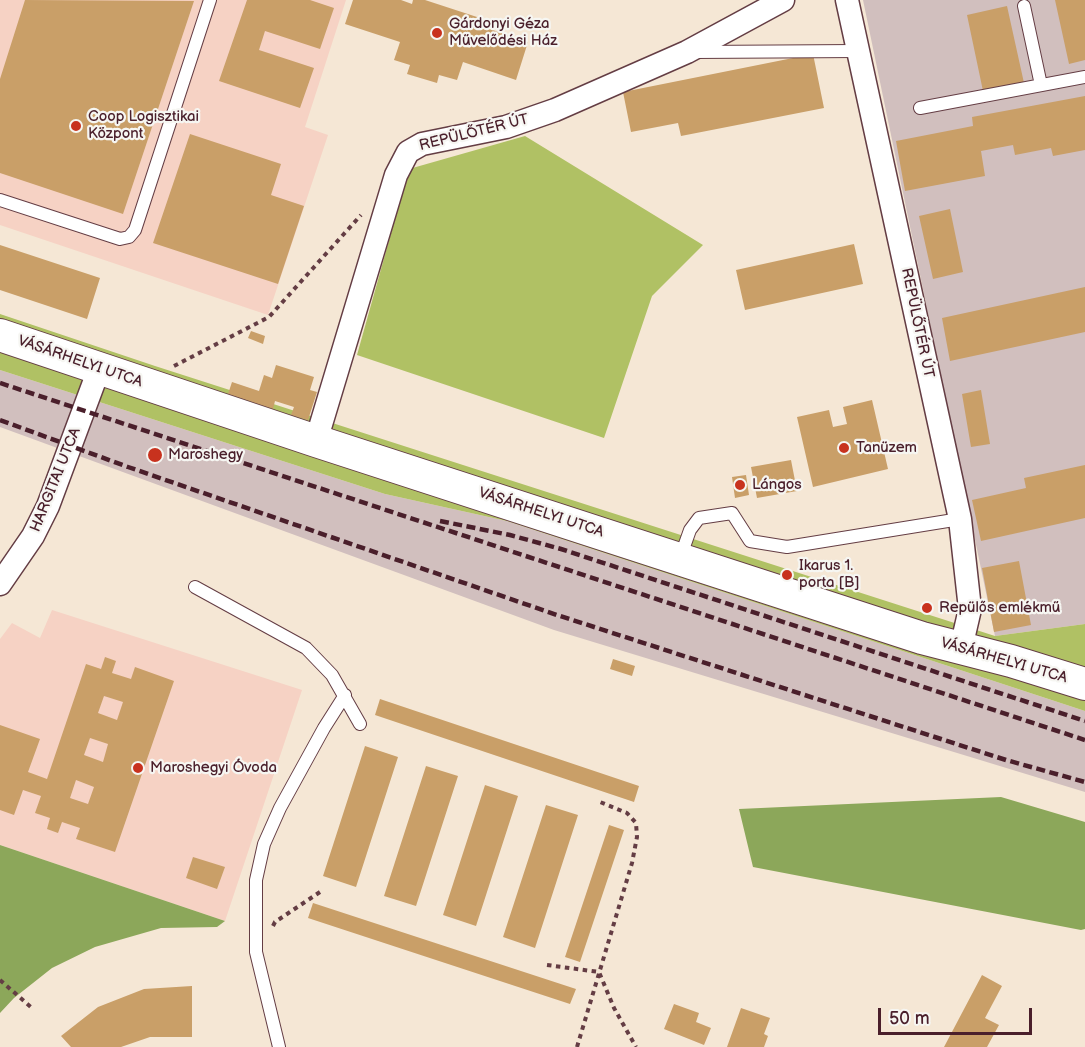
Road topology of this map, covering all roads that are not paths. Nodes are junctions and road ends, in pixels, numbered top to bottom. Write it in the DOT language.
graph roads {
  1 [pos="210,0"];
  2 [pos="783,0"];
  3 [pos="848,0"];
  4 [pos="1024,6"];
  5 [pos="858,51"];
  6 [pos="687,52"];
  7 [pos="1085,77"];
  8 [pos="1041,85"];
  9 [pos="920,108"];
  10 [pos="0,200"];
  11 [pos="0,335"];
  12 [pos="99,369"];
  13 [pos="316,441"];
  14 [pos="960,519"];
  15 [pos="680,558"];
  16 [pos="7,561"];
  17 [pos="0,584"];
  18 [pos="195,586"];
  19 [pos="961,648"];
  20 [pos="1085,684"];
  21 [pos="345,695"];
  22 [pos="360,724"];
  23 [pos="279,1047"];
  1 -- 10 [label="lane"];
  2 -- 6 [label="street, REPÜLŐTÉR ÚT"];
  3 -- 5 [label="street, REPÜLŐTÉR ÚT"];
  4 -- 8 [label="lane"];
  5 -- 6 [label="lane"];
  5 -- 14 [label="street, REPÜLŐTÉR ÚT"];
  6 -- 13 [label="street, REPÜLŐTÉR ÚT"];
  7 -- 8 [label="lane"];
  8 -- 9 [label="lane"];
  11 -- 12 [label="street, VÁSÁRHELYI UTCA"];
  12 -- 13 [label="street, VÁSÁRHELYI UTCA"];
  12 -- 16 [label="street, HARGITAI UTCA"];
  13 -- 15 [label="street, VÁSÁRHELYI UTCA"];
  14 -- 15 [label="lane"];
  14 -- 19 [label="street, REPÜLŐTÉR ÚT"];
  15 -- 19 [label="street, VÁSÁRHELYI UTCA"];
  16 -- 17 [label="street, HARGITAI UTCA"];
  18 -- 21 [label="lane"];
  19 -- 20 [label="street, VÁSÁRHELYI UTCA"];
  21 -- 22 [label="lane"];
  21 -- 23 [label="lane"];
}
